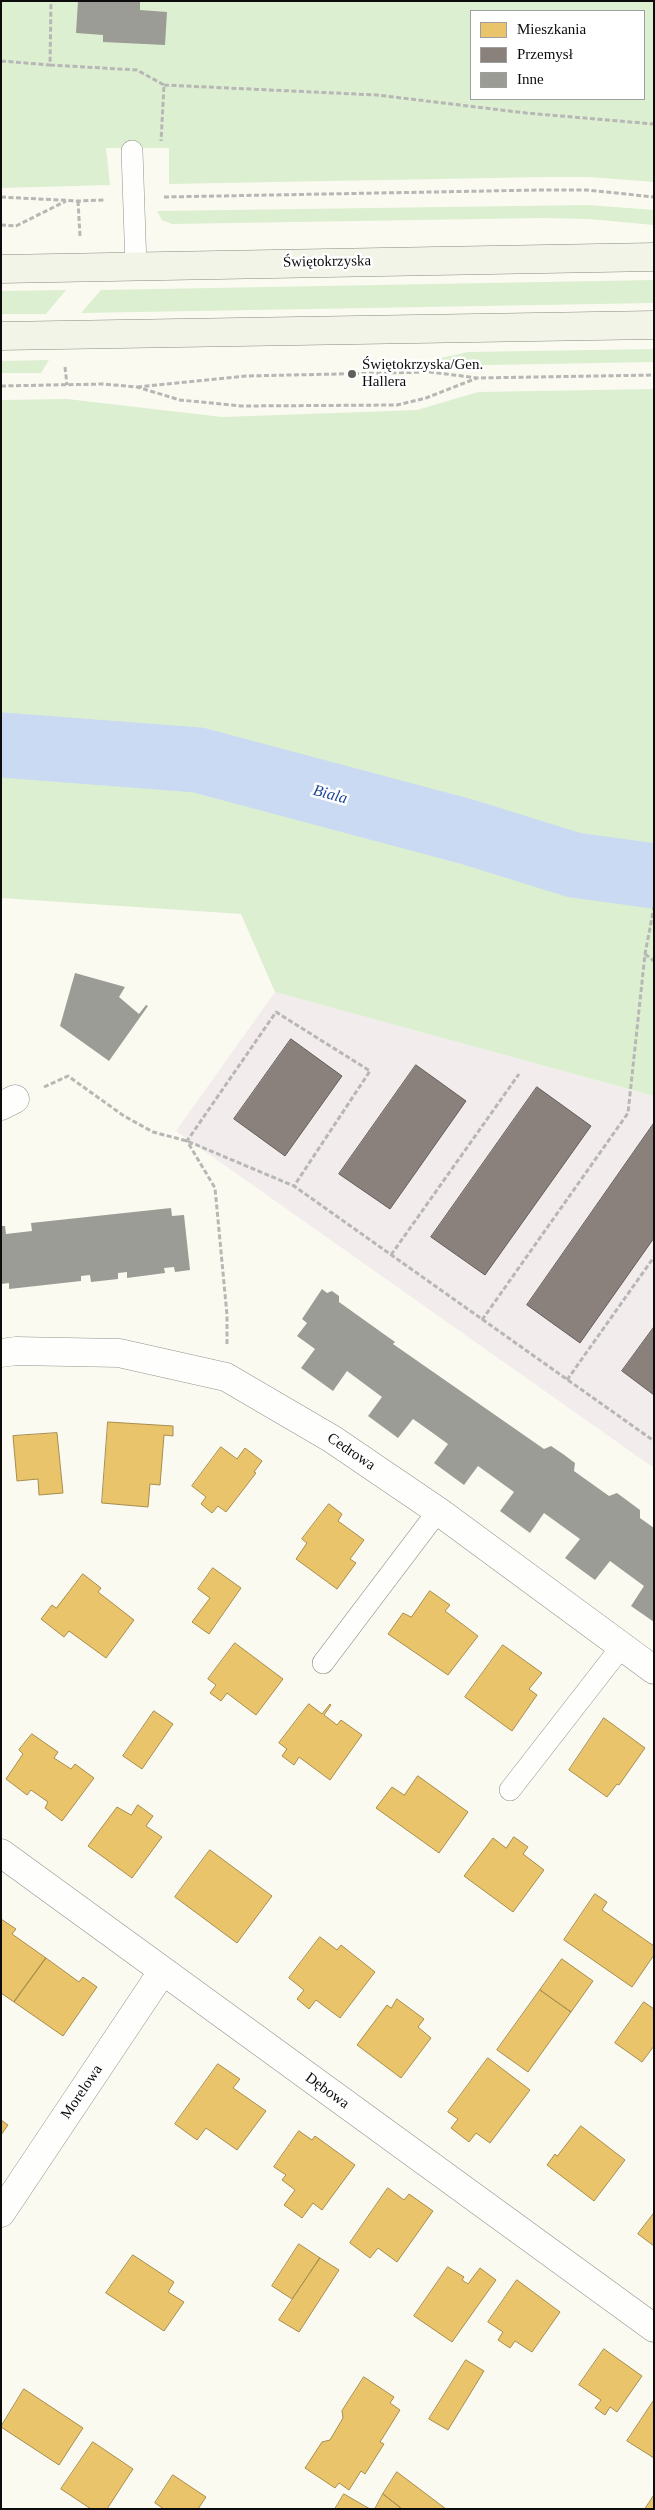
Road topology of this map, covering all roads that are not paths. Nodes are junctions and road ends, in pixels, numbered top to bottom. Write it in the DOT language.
graph roads {
  1 [pos="132,151"];
  2 [pos="654,257"];
  3 [pos="136,266"];
  4 [pos="1,269"];
  5 [pos="654,325"];
  6 [pos="1,336"];
  7 [pos="1,1353"];
  8 [pos="438,1511"];
  9 [pos="622,1646"];
  10 [pos="323,1663"];
  11 [pos="654,1670"];
  12 [pos="510,1790"];
  13 [pos="1,1853"];
  14 [pos="162,1972"];
  15 [pos="1,2213"];
  16 [pos="654,2328"];
  1 -- 3 [label="lane"];
  2 -- 3 [label="main road, Świętokrzyska"];
  3 -- 4 [label="main road, Świętokrzyska"];
  5 -- 6 [label="main road"];
  7 -- 8 [label="street, Cedrowa"];
  8 -- 9 [label="street, Cedrowa"];
  8 -- 10 [label="lane"];
  9 -- 11 [label="street, Cedrowa"];
  9 -- 12 [label="lane"];
  13 -- 14 [label="street, Dębowa"];
  14 -- 15 [label="street, Morelowa"];
  14 -- 16 [label="street, Dębowa"];
}
